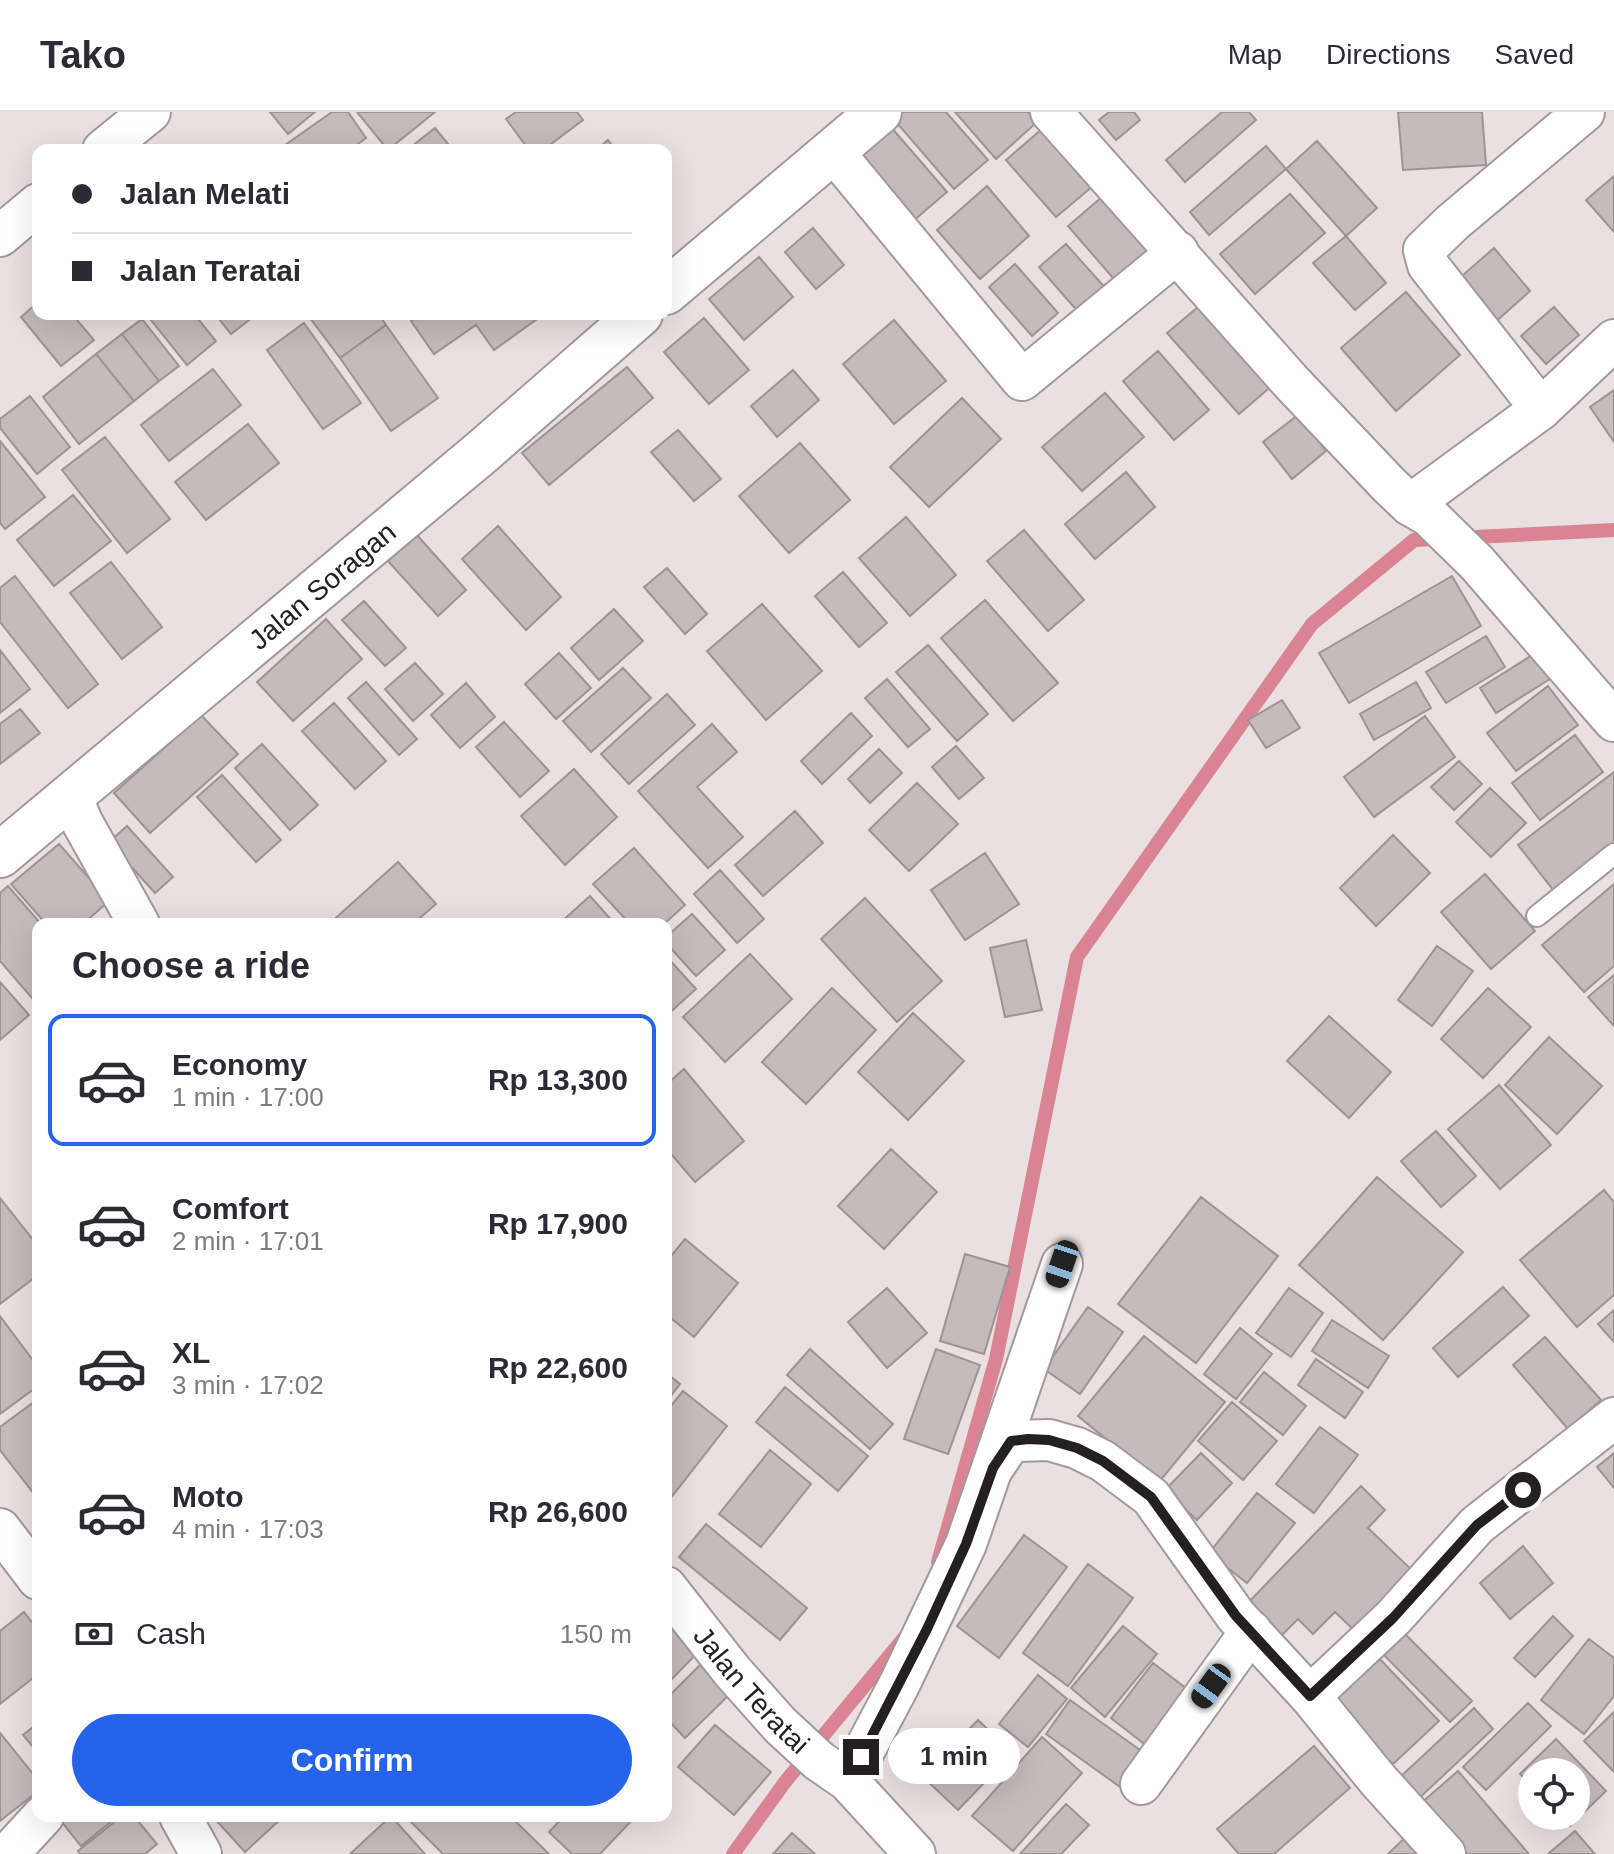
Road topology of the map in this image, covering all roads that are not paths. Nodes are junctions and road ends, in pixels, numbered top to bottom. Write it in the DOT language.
graph roads {
  1 [pos="150,112"];
  2 [pos="879,112"];
  3 [pos="1051,112"];
  4 [pos="1584,112"];
  5 [pos="110,144"];
  6 [pos="832,150"];
  7 [pos="32,209"];
  8 [pos="0,236"];
  9 [pos="1178,252"];
  10 [pos="672,287"];
  11 [pos="633,320"];
  12 [pos="1614,340"];
  13 [pos="1541,409"];
  14 [pos="1419,510"];
  15 [pos="1614,721"];
  16 [pos="71,795"];
  17 [pos="1614,854"];
  18 [pos="0,855"];
  19 [pos="1537,916"];
  20 [pos="136,918"];
  21 [pos="1062,1264"];
  22 [pos="1614,1418"];
  23 [pos="993,1468"];
  24 [pos="0,1529"];
  25 [pos="32,1571"];
  26 [pos="672,1595"];
  27 [pos="1251,1631"];
  28 [pos="1310,1696"];
  29 [pos="834,1771"];
  30 [pos="1141,1784"];
  31 [pos="37,1822"];
  32 [pos="183,1822"];
  33 [pos="8,1854"];
  34 [pos="201,1854"];
  35 [pos="915,1854"];
  36 [pos="1445,1854"];
  1 -- 5 [label="street"];
  2 -- 6 [label="street"];
  3 -- 9 [label="street"];
  4 -- 13 [label="street"];
  6 -- 9 [label="street"];
  6 -- 10 [label="street"];
  7 -- 8 [label="street"];
  9 -- 14 [label="street"];
  11 -- 16 [label="street, Jalan Soragan"];
  12 -- 13 [label="street"];
  13 -- 14 [label="street"];
  14 -- 15 [label="street"];
  16 -- 18 [label="street, Jalan Soragan"];
  16 -- 20 [label="street"];
  17 -- 19 [label="lane"];
  21 -- 23 [label="street"];
  22 -- 28 [label="street"];
  23 -- 27 [label="street"];
  23 -- 29 [label="street"];
  24 -- 25 [label="street"];
  26 -- 29 [label="street, Jalan Teratai"];
  27 -- 28 [label="street"];
  27 -- 30 [label="street"];
  28 -- 36 [label="street"];
  29 -- 35 [label="street, Jalan Teratai"];
  31 -- 33 [label="street"];
  32 -- 34 [label="street"];
}
